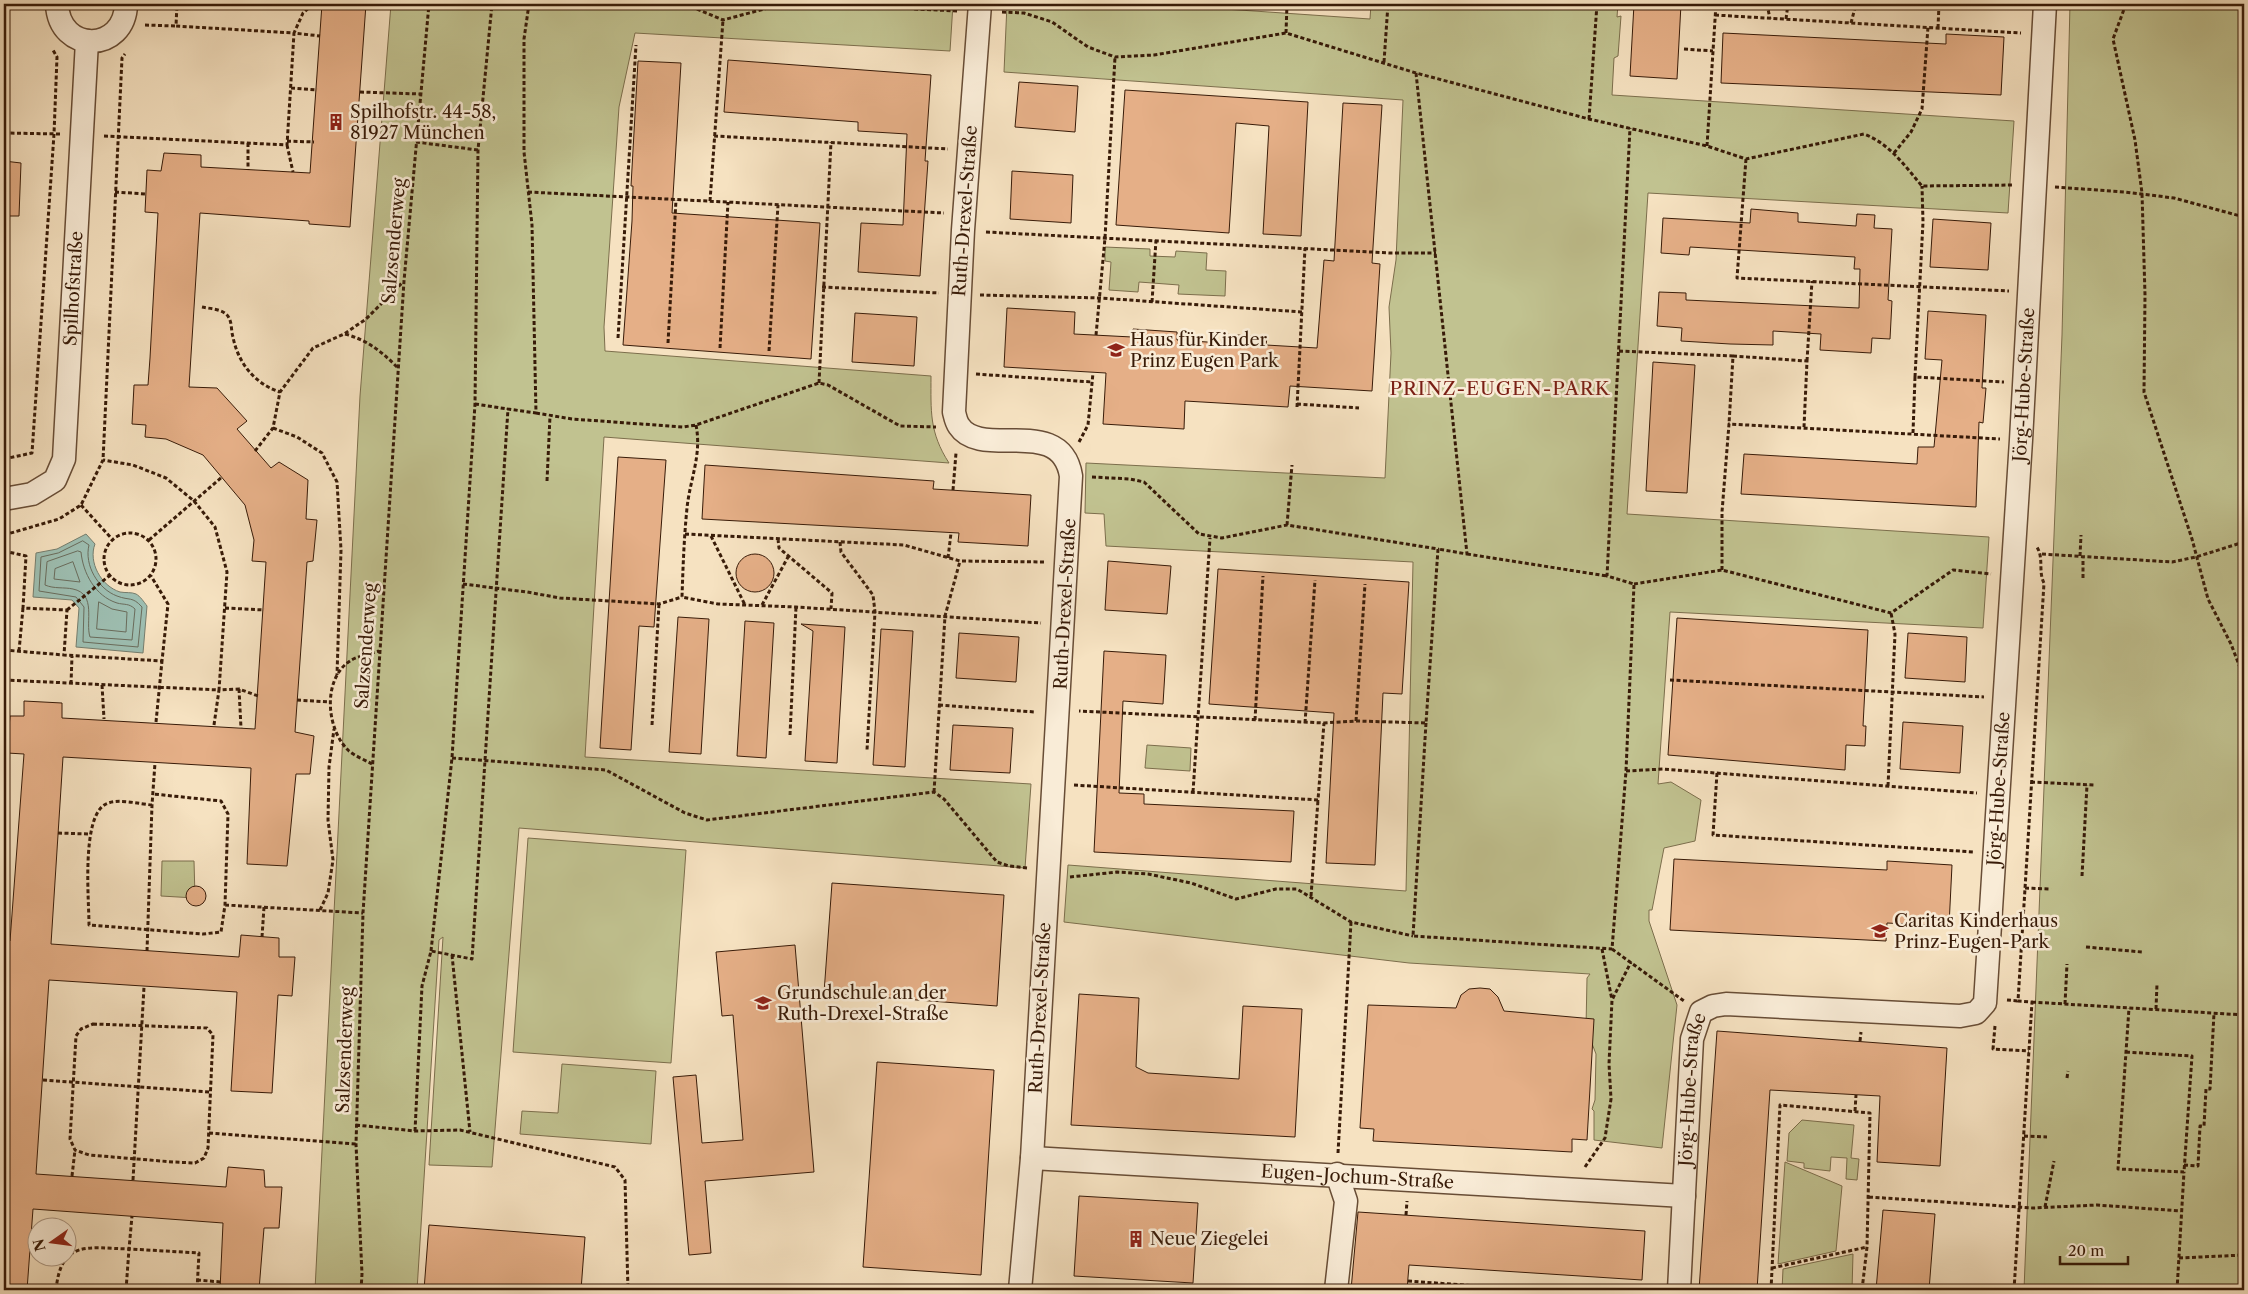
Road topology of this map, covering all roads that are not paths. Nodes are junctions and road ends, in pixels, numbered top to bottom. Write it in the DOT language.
graph roads {
  1 [pos="57,4"];
  2 [pos="126,4"];
  3 [pos="2044,4"];
  4 [pos="980,8"];
  5 [pos="87,41"];
  6 [pos="4,499"];
  7 [pos="1032,1158"];
  8 [pos="1337,1174"];
  9 [pos="1684,1196"];
  10 [pos="1020,1290"];
  11 [pos="1336,1290"];
  12 [pos="1679,1290"];
  1 -- 5 [label="street"];
  2 -- 5 [label="street"];
  3 -- 9 [label="street, Jörg-Hube-Straße"];
  4 -- 7 [label="street, Ruth-Drexel-Straße"];
  5 -- 6 [label="street, Spilhofstraße"];
  7 -- 8 [label="street, Eugen-Jochum-Straße"];
  7 -- 10 [label="street, Ruth-Drexel-Straße"];
  8 -- 9 [label="street, Eugen-Jochum-Straße"];
  8 -- 11 [label="street"];
  9 -- 12 [label="street, Jörg-Hube-Straße"];
}
